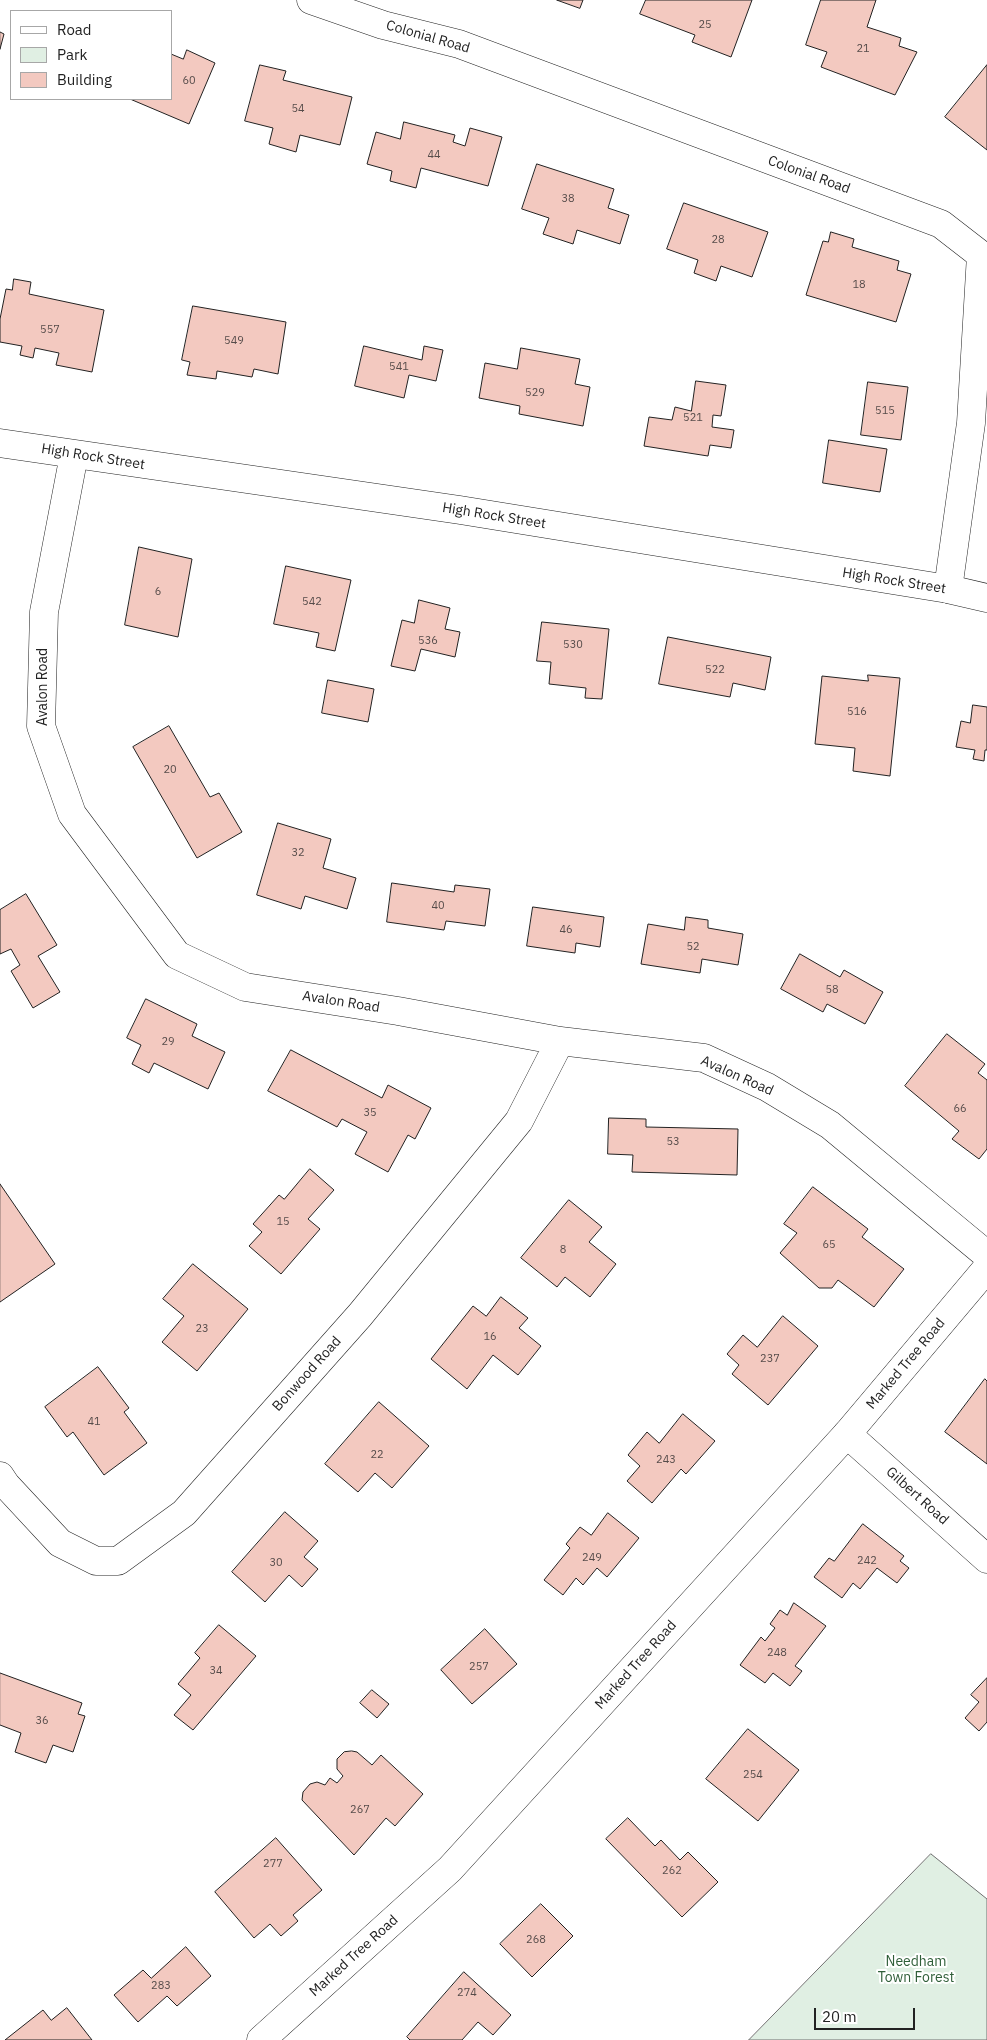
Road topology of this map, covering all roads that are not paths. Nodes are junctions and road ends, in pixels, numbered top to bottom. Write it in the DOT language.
graph roads {
  1 [pos="311,0"];
  2 [pos="0,442"];
  3 [pos="74,455"];
  4 [pos="948,590"];
  5 [pos="987,598"];
  6 [pos="560,1041"];
  7 [pos="987,1256"];
  8 [pos="987,1268"];
  9 [pos="847,1434"];
  10 [pos="0,1476"];
  11 [pos="987,1559"];
  12 [pos="261,2040"];
  1 -- 4 [label="street, Colonial Road"];
  2 -- 3 [label="street, High Rock Street"];
  3 -- 4 [label="street, High Rock Street"];
  3 -- 6 [label="street, Avalon Road"];
  4 -- 5 [label="street, High Rock Street"];
  6 -- 7 [label="street, Avalon Road"];
  6 -- 10 [label="street, Bonwood Road"];
  8 -- 9 [label="street, Marked Tree Road"];
  9 -- 11 [label="street, Gilbert Road"];
  9 -- 12 [label="street, Marked Tree Road"];
}
